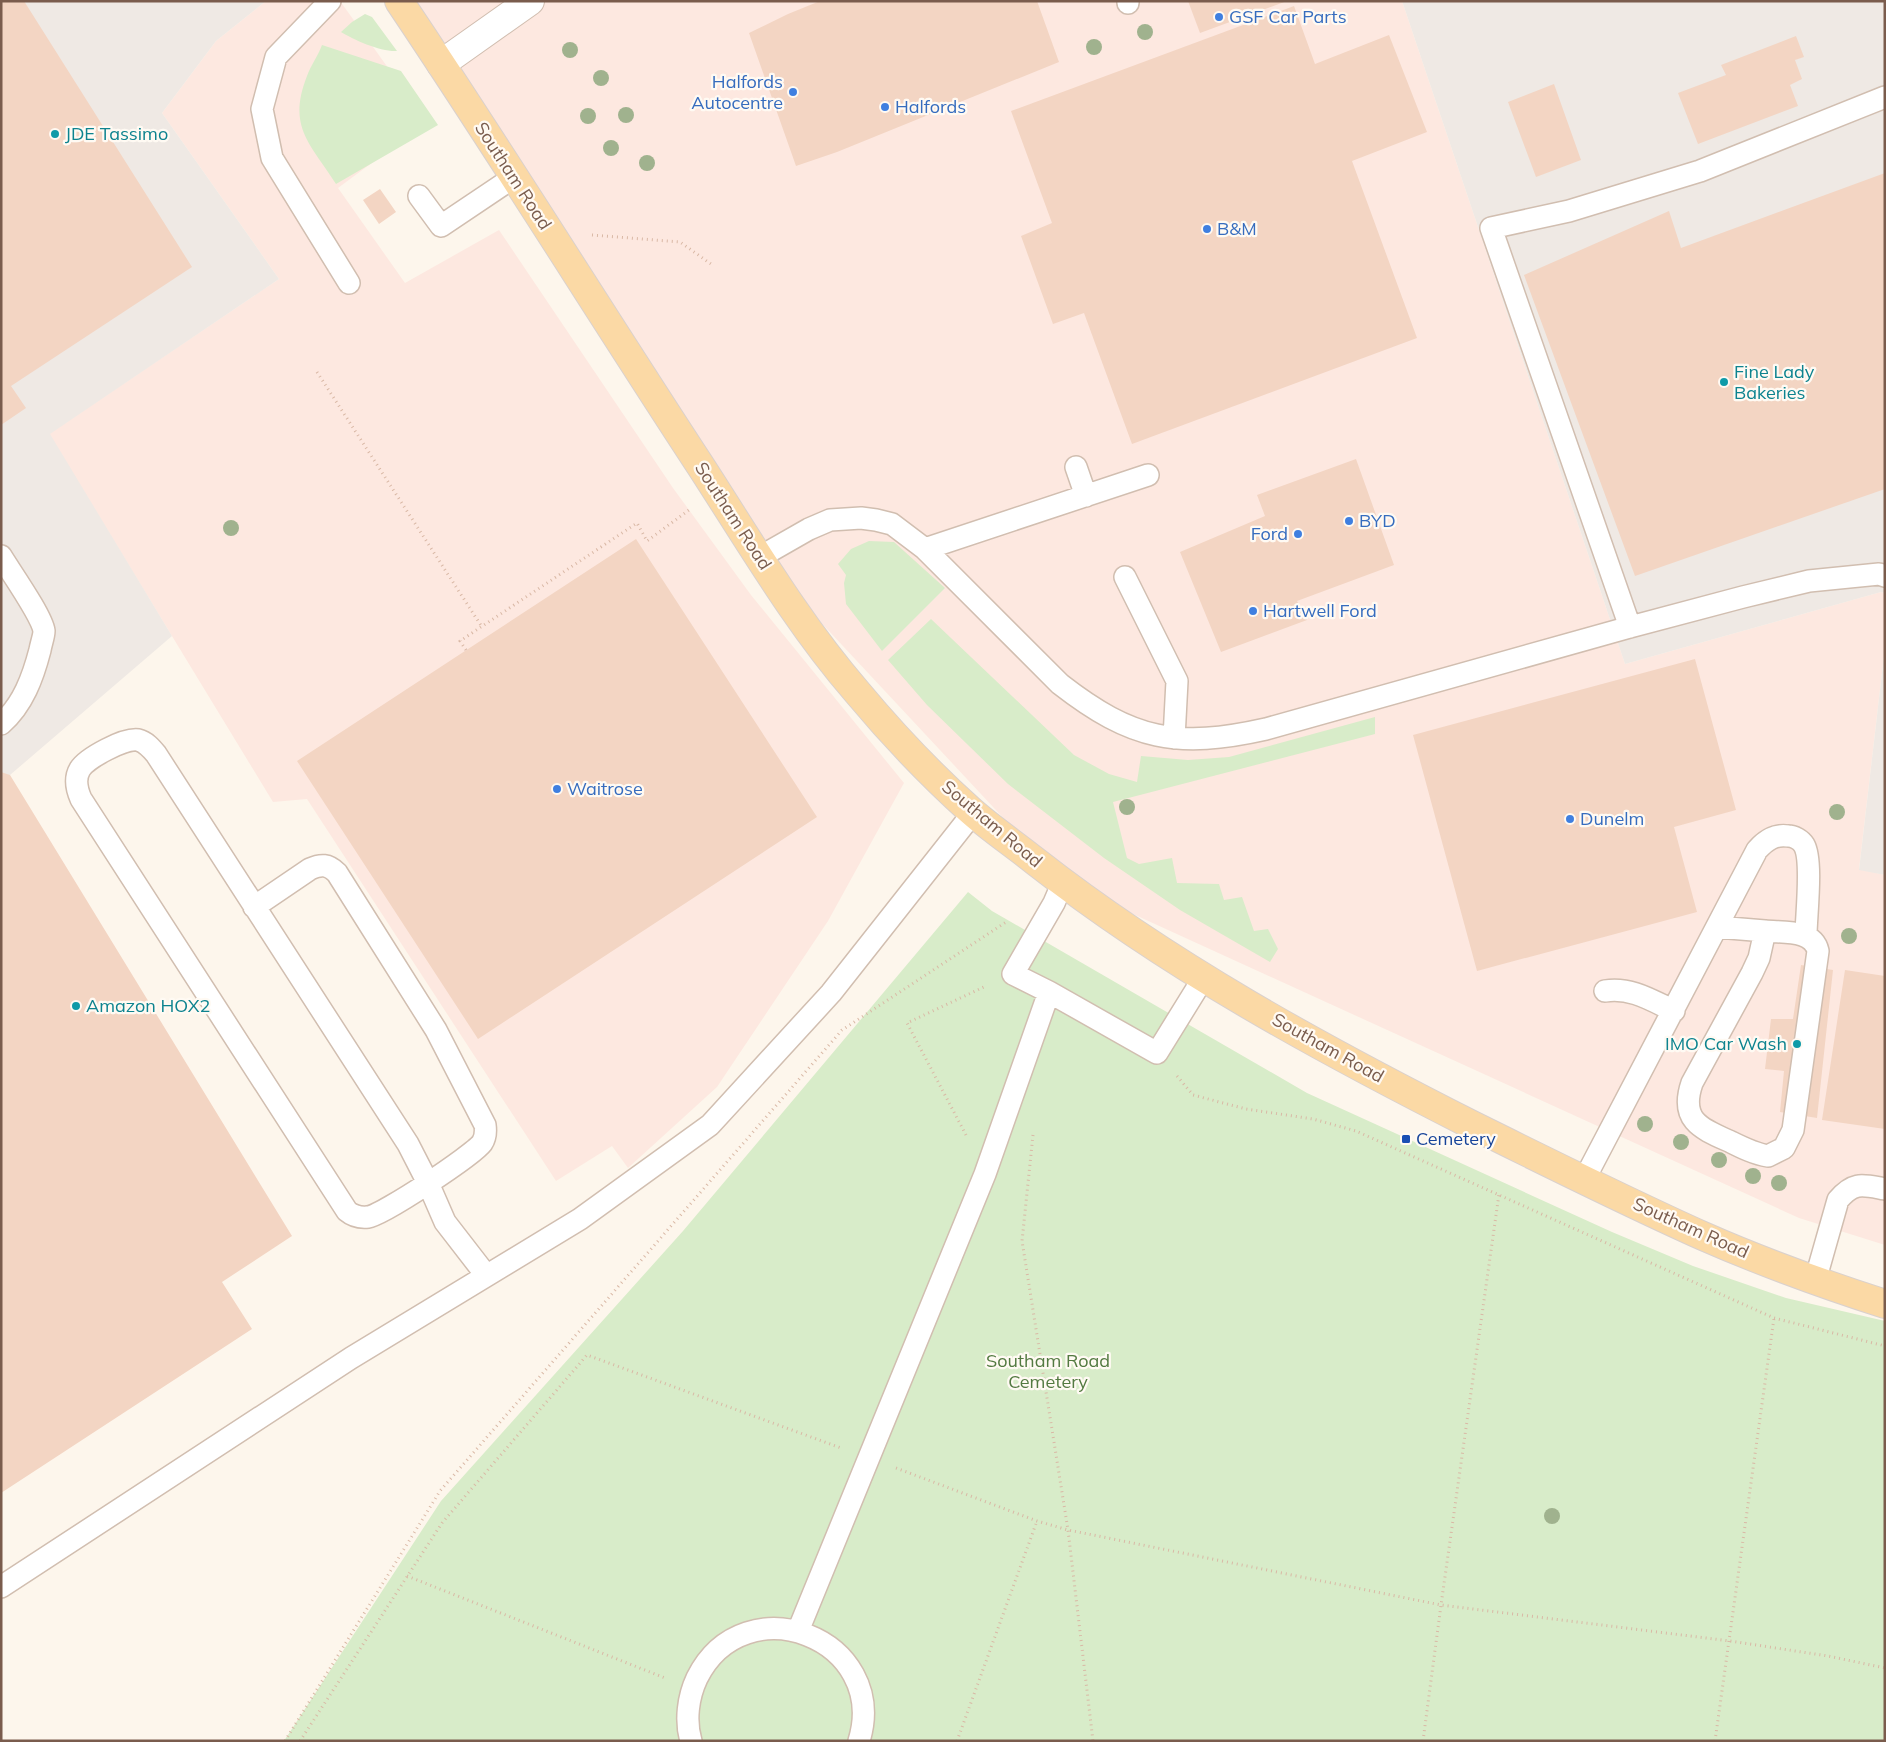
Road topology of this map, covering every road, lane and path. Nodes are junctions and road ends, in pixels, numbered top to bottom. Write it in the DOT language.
graph roads {
  1 [pos="330,1"];
  2 [pos="399,1"];
  3 [pos="530,1"];
  4 [pos="441,64"];
  5 [pos="1885,97"];
  6 [pos="514,177"];
  7 [pos="419,196"];
  8 [pos="552,236"];
  9 [pos="712,264"];
  10 [pos="349,283"];
  11 [pos="317,372"];
  12 [pos="1076,468"];
  13 [pos="1148,475"];
  14 [pos="1086,496"];
  15 [pos="693,508"];
  16 [pos="924,549"];
  17 [pos="1,556"];
  18 [pos="760,557"];
  19 [pos="1885,576"];
  20 [pos="1125,577"];
  21 [pos="482,627"];
  22 [pos="1630,627"];
  23 [pos="466,650"];
  24 [pos="1,724"];
  25 [pos="1174,738"];
  26 [pos="973,813"];
  27 [pos="1063,882"];
  28 [pos="254,907"];
  29 [pos="1013,918"];
  30 [pos="1717,927"];
  31 [pos="1765,931"];
  32 [pos="1806,935"];
  33 [pos="1014,974"];
  34 [pos="1204,977"];
  35 [pos="1604,991"];
  36 [pos="1049,992"];
  37 [pos="1674,1011"];
  38 [pos="1157,1052"];
  39 [pos="1034,1126"];
  40 [pos="985,1174"];
  41 [pos="1584,1180"];
  42 [pos="428,1183"];
  43 [pos="1885,1190"];
  44 [pos="1499,1194"];
  45 [pos="486,1275"];
  46 [pos="1814,1281"];
  47 [pos="1885,1304"];
  48 [pos="1774,1318"];
  49 [pos="1885,1346"];
  50 [pos="868,1458"];
  51 [pos="1037,1521"];
  52 [pos="1068,1530"];
  53 [pos="408,1576"];
  54 [pos="1,1587"];
  55 [pos="1441,1604"];
  56 [pos="798,1631"];
  57 [pos="1730,1640"];
  58 [pos="1885,1668"];
  59 [pos="692,1689"];
  60 [pos="286,1741"];
  61 [pos="300,1741"];
  62 [pos="691,1741"];
  63 [pos="859,1741"];
  64 [pos="957,1741"];
  65 [pos="1093,1741"];
  66 [pos="1423,1741"];
  67 [pos="1715,1741"];
  1 -- 10 [label="lane"];
  2 -- 4 [label="main road, Southam Road"];
  3 -- 4 [label="street"];
  4 -- 6 [label="main road, Southam Road"];
  5 -- 22 [label="lane"];
  6 -- 7 [label="lane"];
  6 -- 8 [label="main road, Southam Road"];
  8 -- 9 [label="path"];
  8 -- 18 [label="main road, Southam Road"];
  11 -- 21 [label="path"];
  12 -- 14 [label="lane"];
  13 -- 14 [label="lane"];
  14 -- 16 [label="lane"];
  15 -- 21 [label="path"];
  16 -- 18 [label="lane"];
  16 -- 25 [label="lane"];
  17 -- 24 [label="lane"];
  18 -- 26 [label="main road, Southam Road"];
  19 -- 22 [label="lane"];
  20 -- 25 [label="lane"];
  21 -- 23 [label="path"];
  22 -- 25 [label="lane"];
  26 -- 27 [label="main road, Southam Road"];
  26 -- 45 [label="lane"];
  27 -- 33 [label="lane"];
  27 -- 34 [label="main road, Southam Road"];
  28 -- 42 [label="lane"];
  28 -- 42 [label="lane"];
  28 -- 42 [label="lane"];
  29 -- 60 [label="path"];
  30 -- 31 [label="lane"];
  30 -- 32 [label="lane"];
  30 -- 37 [label="lane"];
  31 -- 32 [label="lane"];
  31 -- 32 [label="lane"];
  33 -- 36 [label="lane"];
  33 -- 40 [label="path"];
  34 -- 38 [label="lane"];
  34 -- 41 [label="main road, Southam Road"];
  35 -- 37 [label="lane"];
  36 -- 38 [label="lane"];
  36 -- 40 [label="lane"];
  37 -- 41 [label="lane"];
  38 -- 44 [label="path"];
  39 -- 52 [label="path"];
  40 -- 50 [label="lane"];
  41 -- 46 [label="main road, Southam Road"];
  42 -- 45 [label="lane"];
  43 -- 46 [label="lane"];
  44 -- 48 [label="path"];
  44 -- 55 [label="path"];
  45 -- 54 [label="lane"];
  46 -- 47 [label="main road, Southam Road"];
  48 -- 49 [label="path"];
  48 -- 57 [label="path"];
  50 -- 51 [label="path"];
  50 -- 53 [label="path"];
  50 -- 56 [label="lane"];
  51 -- 52 [label="path"];
  51 -- 64 [label="path"];
  52 -- 55 [label="path"];
  52 -- 65 [label="path"];
  53 -- 59 [label="path"];
  53 -- 61 [label="path"];
  55 -- 57 [label="path"];
  55 -- 66 [label="path"];
  56 -- 59 [label="lane"];
  56 -- 63 [label="lane"];
  57 -- 58 [label="path"];
  57 -- 67 [label="path"];
  59 -- 62 [label="lane"];
}
